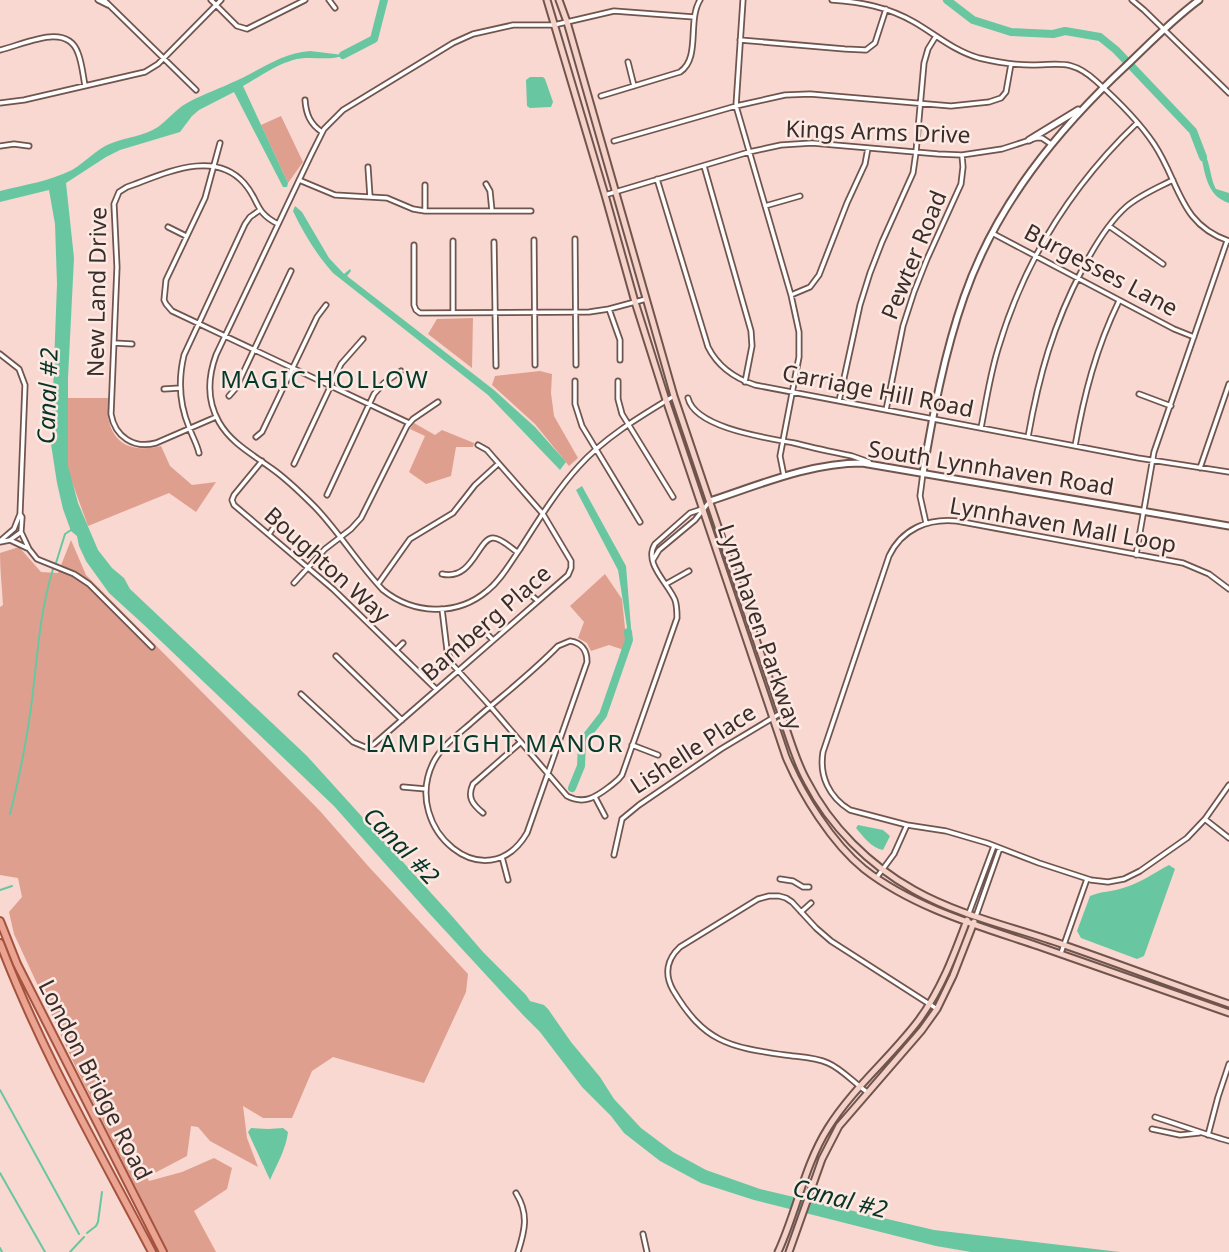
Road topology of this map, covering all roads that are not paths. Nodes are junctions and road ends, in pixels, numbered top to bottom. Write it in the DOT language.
graph roads {
  1 [pos="98,0"];
  2 [pos="104,0"];
  3 [pos="211,0"];
  4 [pos="221,0"];
  5 [pos="305,0"];
  6 [pos="329,0"];
  7 [pos="547,0"];
  8 [pos="559,0"];
  9 [pos="700,0"];
  10 [pos="743,0"];
  11 [pos="832,0"];
  12 [pos="1132,0"];
  13 [pos="1199,0"];
  14 [pos="110,5"];
  15 [pos="216,5"];
  16 [pos="335,8"];
  17 [pos="886,9"];
  18 [pos="694,17"];
  19 [pos="567,22"];
  20 [pos="554,25"];
  21 [pos="1164,30"];
  22 [pos="936,36"];
  23 [pos="740,40"];
  24 [pos="0,50"];
  25 [pos="163,58"];
  26 [pos="628,62"];
  27 [pos="1011,64"];
  28 [pos="85,86"];
  29 [pos="634,86"];
  30 [pos="1103,88"];
  31 [pos="196,90"];
  32 [pos="1229,93"];
  33 [pos="601,96"];
  34 [pos="305,100"];
  35 [pos="0,103"];
  36 [pos="920,104"];
  37 [pos="736,106"];
  38 [pos="1084,107"];
  39 [pos="1137,123"];
  40 [pos="322,132"];
  41 [pos="1029,140"];
  42 [pos="614,141"];
  43 [pos="220,143"];
  44 [pos="1051,144"];
  45 [pos="0,146"];
  46 [pos="29,146"];
  47 [pos="868,148"];
  48 [pos="749,152"];
  49 [pos="916,152"];
  50 [pos="962,155"];
  51 [pos="214,166"];
  52 [pos="704,166"];
  53 [pos="368,167"];
  54 [pos="657,179"];
  55 [pos="299,180"];
  56 [pos="1173,180"];
  57 [pos="486,184"];
  58 [pos="425,185"];
  59 [pos="615,192"];
  60 [pos="605,195"];
  61 [pos="800,196"];
  62 [pos="370,197"];
  63 [pos="765,206"];
  64 [pos="260,210"];
  65 [pos="425,211"];
  66 [pos="492,211"];
  67 [pos="531,211"];
  68 [pos="278,224"];
  69 [pos="1110,226"];
  70 [pos="168,228"];
  71 [pos="992,233"];
  72 [pos="186,236"];
  73 [pos="575,239"];
  74 [pos="534,240"];
  75 [pos="453,241"];
  76 [pos="1228,241"];
  77 [pos="494,242"];
  78 [pos="414,244"];
  79 [pos="1035,256"];
  80 [pos="1163,264"];
  81 [pos="291,271"];
  82 [pos="1078,278"];
  83 [pos="791,295"];
  84 [pos="646,299"];
  85 [pos="1120,300"];
  86 [pos="635,302"];
  87 [pos="326,305"];
  88 [pos="609,309"];
  89 [pos="494,312"];
  90 [pos="534,312"];
  91 [pos="575,312"];
  92 [pos="453,313"];
  93 [pos="198,323"];
  94 [pos="225,335"];
  95 [pos="1194,337"];
  96 [pos="363,339"];
  97 [pos="114,343"];
  98 [pos="132,344"];
  99 [pos="254,349"];
  100 [pos="0,354"];
  101 [pos="620,360"];
  102 [pos="535,365"];
  103 [pos="576,365"];
  104 [pos="496,366"];
  105 [pos="292,367"];
  106 [pos="401,371"];
  107 [pos="575,381"];
  108 [pos="618,381"];
  109 [pos="745,382"];
  110 [pos="1229,384"];
  111 [pos="331,386"];
  112 [pos="180,388"];
  113 [pos="164,389"];
  114 [pos="792,392"];
  115 [pos="1139,394"];
  116 [pos="229,396"];
  117 [pos="674,396"];
  118 [pos="688,398"];
  119 [pos="666,400"];
  120 [pos="839,401"];
  121 [pos="438,402"];
  122 [pos="369,404"];
  123 [pos="1171,406"];
  124 [pos="886,410"];
  125 [pos="216,417"];
  126 [pos="933,419"];
  127 [pos="409,423"];
  128 [pos="629,424"];
  129 [pos="981,428"];
  130 [pos="189,429"];
  131 [pos="256,437"];
  132 [pos="1028,437"];
  133 [pos="783,441"];
  134 [pos="478,445"];
  135 [pos="1075,446"];
  136 [pos="596,449"];
  137 [pos="199,453"];
  138 [pos="262,461"];
  139 [pos="1152,461"];
  140 [pos="294,464"];
  141 [pos="499,464"];
  142 [pos="872,464"];
  143 [pos="1200,468"];
  144 [pos="1229,472"];
  145 [pos="923,473"];
  146 [pos="784,476"];
  147 [pos="327,495"];
  148 [pos="673,497"];
  149 [pos="710,501"];
  150 [pos="702,509"];
  151 [pos="1144,511"];
  152 [pos="20,514"];
  153 [pos="543,514"];
  154 [pos="640,522"];
  155 [pos="926,523"];
  156 [pos="1229,526"];
  157 [pos="274,527"];
  158 [pos="21,532"];
  159 [pos="269,534"];
  160 [pos="340,537"];
  161 [pos="10,540"];
  162 [pos="0,542"];
  163 [pos="29,549"];
  164 [pos="517,552"];
  165 [pos="1136,555"];
  166 [pos="652,561"];
  167 [pos="308,567"];
  168 [pos="689,571"];
  169 [pos="442,574"];
  170 [pos="294,583"];
  171 [pos="378,584"];
  172 [pos="666,585"];
  173 [pos="1229,589"];
  174 [pos="531,595"];
  175 [pos="538,601"];
  176 [pos="443,609"];
  177 [pos="486,633"];
  178 [pos="493,640"];
  179 [pos="402,643"];
  180 [pos="152,647"];
  181 [pos="396,650"];
  182 [pos="336,656"];
  183 [pos="458,670"];
  184 [pos="436,689"];
  185 [pos="301,694"];
  186 [pos="490,706"];
  187 [pos="781,713"];
  188 [pos="773,717"];
  189 [pos="402,720"];
  190 [pos="522,742"];
  191 [pos="632,745"];
  192 [pos="658,755"];
  193 [pos="548,772"];
  194 [pos="1229,785"];
  195 [pos="403,788"];
  196 [pos="426,789"];
  197 [pos="595,797"];
  198 [pos="483,813"];
  199 [pos="605,816"];
  200 [pos="1205,819"];
  201 [pos="907,825"];
  202 [pos="1229,838"];
  203 [pos="994,846"];
  204 [pos="1000,848"];
  205 [pos="614,855"];
  206 [pos="502,857"];
  207 [pos="883,869"];
  208 [pos="877,877"];
  209 [pos="780,879"];
  210 [pos="1087,879"];
  211 [pos="508,880"];
  212 [pos="809,887"];
  213 [pos="811,902"];
  214 [pos="801,912"];
  215 [pos="972,915"];
  216 [pos="0,921"];
  217 [pos="970,922"];
  218 [pos="0,943"];
  219 [pos="1063,944"];
  220 [pos="1061,954"];
  221 [pos="929,1004"];
  222 [pos="1229,1004"];
  223 [pos="937,1009"];
  224 [pos="1229,1013"];
  225 [pos="1229,1064"];
  226 [pos="860,1087"];
  227 [pos="868,1092"];
  228 [pos="1155,1117"];
  229 [pos="1152,1129"];
  230 [pos="1201,1133"];
  231 [pos="1208,1135"];
  232 [pos="1229,1141"];
  233 [pos="516,1193"];
  234 [pos="643,1234"];
  235 [pos="152,1252"];
  236 [pos="163,1252"];
  237 [pos="518,1252"];
  238 [pos="647,1252"];
  239 [pos="778,1252"];
  240 [pos="789,1252"];
  1 -- 14 [label="street"];
  2 -- 14 [label="street"];
  3 -- 15 [label="street"];
  4 -- 15 [label="street"];
  5 -- 15 [label="street"];
  6 -- 16 [label="street"];
  7 -- 20 [label="main road, Lynnhaven Parkway"];
  8 -- 19 [label="main road, Lynnhaven Parkway"];
  9 -- 18 [label="street"];
  10 -- 23 [label="street"];
  11 -- 17 [label="street"];
  12 -- 21 [label="street"];
  13 -- 21 [label="street"];
  14 -- 25 [label="street"];
  15 -- 25 [label="street"];
  17 -- 22 [label="street"];
  17 -- 23 [label="street"];
  18 -- 19 [label="street"];
  18 -- 29 [label="street"];
  19 -- 20 [label="street"];
  19 -- 59 [label="main road, Lynnhaven Parkway"];
  20 -- 40 [label="street"];
  20 -- 60 [label="main road, Lynnhaven Parkway"];
  21 -- 30 [label="street"];
  21 -- 32 [label="street"];
  22 -- 27 [label="street"];
  22 -- 36 [label="street"];
  23 -- 37 [label="street"];
  24 -- 28 [label="street"];
  25 -- 28 [label="street"];
  25 -- 31 [label="street"];
  26 -- 29 [label="street"];
  27 -- 30 [label="street"];
  27 -- 36 [label="street"];
  28 -- 35 [label="street"];
  29 -- 33 [label="street"];
  30 -- 38 [label="street"];
  30 -- 39 [label="street"];
  34 -- 40 [label="street"];
  36 -- 37 [label="street"];
  36 -- 49 [label="street"];
  37 -- 42 [label="street"];
  37 -- 48 [label="street"];
  38 -- 41 [label="street, Kings Arms Drive"];
  38 -- 44 [label="street"];
  39 -- 56 [label="street"];
  39 -- 79 [label="street"];
  40 -- 55 [label="street"];
  41 -- 44 [label="street, Kings Arms Drive"];
  41 -- 50 [label="street, Kings Arms Drive"];
  43 -- 51 [label="street"];
  44 -- 71 [label="street"];
  45 -- 46 [label="street"];
  47 -- 48 [label="street, Kings Arms Drive"];
  47 -- 49 [label="street, Kings Arms Drive"];
  47 -- 83 [label="street"];
  48 -- 52 [label="street, Kings Arms Drive"];
  48 -- 63 [label="street"];
  49 -- 50 [label="street, Kings Arms Drive"];
  49 -- 120 [label="street"];
  50 -- 124 [label="street, Pewter Road"];
  51 -- 64 [label="street"];
  51 -- 72 [label="street"];
  51 -- 97 [label="street, New Land Drive"];
  52 -- 54 [label="street, Kings Arms Drive"];
  52 -- 109 [label="street"];
  53 -- 62 [label="street"];
  54 -- 59 [label="street, Kings Arms Drive"];
  54 -- 109 [label="street, Carriage Hill Road"];
  55 -- 62 [label="street"];
  55 -- 68 [label="street"];
  56 -- 69 [label="street"];
  56 -- 76 [label="street"];
  57 -- 66 [label="street"];
  58 -- 65 [label="street"];
  59 -- 60 [label="street, Kings Arms Drive"];
  59 -- 84 [label="main road, Lynnhaven Parkway"];
  60 -- 86 [label="main road, Lynnhaven Parkway"];
  61 -- 63 [label="street"];
  62 -- 65 [label="street"];
  63 -- 83 [label="street"];
  64 -- 68 [label="street"];
  64 -- 93 [label="street"];
  65 -- 66 [label="street"];
  66 -- 67 [label="street"];
  68 -- 94 [label="street"];
  69 -- 80 [label="street"];
  69 -- 82 [label="street"];
  70 -- 72 [label="street"];
  71 -- 79 [label="street, Burgesses Lane"];
  71 -- 126 [label="street"];
  72 -- 93 [label="street"];
  73 -- 91 [label="street"];
  74 -- 90 [label="street"];
  75 -- 92 [label="street"];
  76 -- 95 [label="street"];
  77 -- 89 [label="street"];
  78 -- 92 [label="street"];
  79 -- 82 [label="street, Burgesses Lane"];
  79 -- 129 [label="street"];
  81 -- 99 [label="street"];
  82 -- 85 [label="street, Burgesses Lane"];
  82 -- 132 [label="street"];
  83 -- 114 [label="street"];
  84 -- 86 [label="street"];
  84 -- 117 [label="main road, Lynnhaven Parkway"];
  85 -- 95 [label="street, Burgesses Lane"];
  85 -- 135 [label="street"];
  86 -- 88 [label="street"];
  86 -- 119 [label="main road, Lynnhaven Parkway"];
  87 -- 105 [label="street"];
  88 -- 91 [label="street"];
  88 -- 101 [label="street"];
  89 -- 90 [label="street"];
  89 -- 92 [label="street"];
  89 -- 104 [label="street"];
  90 -- 91 [label="street"];
  90 -- 102 [label="street"];
  91 -- 103 [label="street"];
  93 -- 94 [label="street"];
  93 -- 112 [label="street"];
  94 -- 99 [label="street"];
  94 -- 125 [label="street"];
  95 -- 123 [label="street"];
  96 -- 111 [label="street"];
  97 -- 98 [label="street"];
  97 -- 130 [label="street, New Land Drive"];
  99 -- 105 [label="street"];
  99 -- 116 [label="street"];
  100 -- 152 [label="street"];
  105 -- 111 [label="street"];
  105 -- 131 [label="street"];
  106 -- 122 [label="street"];
  107 -- 136 [label="street"];
  108 -- 128 [label="street"];
  109 -- 114 [label="street, Carriage Hill Road"];
  110 -- 143 [label="street"];
  111 -- 122 [label="street"];
  111 -- 140 [label="street"];
  112 -- 113 [label="street"];
  112 -- 130 [label="street"];
  114 -- 120 [label="street, Carriage Hill Road"];
  114 -- 133 [label="street"];
  115 -- 123 [label="street"];
  117 -- 119 [label="street"];
  117 -- 149 [label="main road, Lynnhaven Parkway"];
  118 -- 133 [label="street"];
  119 -- 128 [label="street"];
  119 -- 150 [label="main road, Lynnhaven Parkway"];
  120 -- 124 [label="street, Carriage Hill Road"];
  121 -- 127 [label="street"];
  122 -- 127 [label="street"];
  122 -- 147 [label="street"];
  123 -- 139 [label="street"];
  124 -- 126 [label="street, Carriage Hill Road"];
  125 -- 130 [label="street, New Land Drive"];
  125 -- 138 [label="street"];
  126 -- 129 [label="street, Carriage Hill Road"];
  126 -- 145 [label="street"];
  127 -- 160 [label="street"];
  128 -- 136 [label="street"];
  128 -- 148 [label="street"];
  129 -- 132 [label="street, Carriage Hill Road"];
  130 -- 137 [label="street"];
  132 -- 135 [label="street, Carriage Hill Road"];
  133 -- 142 [label="street"];
  133 -- 146 [label="street"];
  134 -- 141 [label="street, Bamberg Place"];
  135 -- 139 [label="street, Carriage Hill Road"];
  136 -- 153 [label="street"];
  136 -- 154 [label="street"];
  138 -- 159 [label="street, Boughton Way"];
  138 -- 160 [label="street"];
  139 -- 143 [label="street, Carriage Hill Road"];
  139 -- 151 [label="street"];
  141 -- 153 [label="street, Bamberg Place"];
  141 -- 171 [label="street"];
  142 -- 145 [label="street, South Lynnhaven Road"];
  142 -- 146 [label="street, South Lynnhaven Road"];
  143 -- 144 [label="street, Carriage Hill Road"];
  145 -- 151 [label="street, South Lynnhaven Road"];
  145 -- 155 [label="street"];
  146 -- 149 [label="street, South Lynnhaven Road"];
  149 -- 150 [label="street"];
  149 -- 187 [label="main road, Lynnhaven Parkway"];
  150 -- 166 [label="street"];
  150 -- 166 [label="street"];
  150 -- 188 [label="main road, Lynnhaven Parkway"];
  151 -- 156 [label="street, South Lynnhaven Road"];
  151 -- 165 [label="street"];
  152 -- 158 [label="street"];
  152 -- 162 [label="street"];
  153 -- 164 [label="street"];
  153 -- 175 [label="street, Bamberg Place"];
  155 -- 165 [label="street, Lynnhaven Mall Loop"];
  155 -- 201 [label="street, Lynnhaven Mall Loop"];
  157 -- 159 [label="street"];
  158 -- 161 [label="street"];
  158 -- 163 [label="street"];
  159 -- 167 [label="street, Boughton Way"];
  160 -- 167 [label="street"];
  160 -- 171 [label="street"];
  161 -- 162 [label="street"];
  161 -- 163 [label="street"];
  163 -- 180 [label="street"];
  164 -- 169 [label="street"];
  164 -- 176 [label="street"];
  165 -- 173 [label="street, Lynnhaven Mall Loop"];
  166 -- 172 [label="street"];
  167 -- 170 [label="street"];
  167 -- 181 [label="street, Boughton Way"];
  168 -- 172 [label="street"];
  171 -- 176 [label="street"];
  172 -- 191 [label="street"];
  174 -- 175 [label="street"];
  175 -- 178 [label="street, Bamberg Place"];
  176 -- 183 [label="street"];
  177 -- 178 [label="street"];
  178 -- 183 [label="street, Bamberg Place"];
  179 -- 181 [label="street"];
  181 -- 184 [label="street, Boughton Way"];
  182 -- 189 [label="street"];
  183 -- 184 [label="street, Bamberg Place"];
  183 -- 186 [label="street"];
  184 -- 189 [label="street, Bamberg Place"];
  185 -- 189 [label="street, Bamberg Place"];
  186 -- 190 [label="street"];
  186 -- 193 [label="street"];
  186 -- 196 [label="street"];
  187 -- 188 [label="street, Lishelle Place"];
  187 -- 207 [label="main road, Lynnhaven Parkway"];
  188 -- 205 [label="street, Lishelle Place"];
  188 -- 208 [label="main road, Lynnhaven Parkway"];
  190 -- 193 [label="street"];
  190 -- 198 [label="street"];
  191 -- 192 [label="street"];
  191 -- 197 [label="street"];
  193 -- 197 [label="street"];
  193 -- 206 [label="street"];
  194 -- 200 [label="street, Lynnhaven Mall Loop"];
  195 -- 196 [label="street"];
  196 -- 206 [label="street"];
  197 -- 199 [label="street"];
  200 -- 202 [label="street"];
  200 -- 210 [label="street, Lynnhaven Mall Loop"];
  201 -- 203 [label="street, Lynnhaven Mall Loop"];
  201 -- 207 [label="street"];
  203 -- 204 [label="street, Lynnhaven Mall Loop"];
  203 -- 215 [label="street"];
  204 -- 210 [label="street, Lynnhaven Mall Loop"];
  204 -- 215 [label="street"];
  206 -- 211 [label="street"];
  207 -- 208 [label="street"];
  207 -- 215 [label="main road, Lynnhaven Parkway"];
  208 -- 217 [label="main road, Lynnhaven Parkway"];
  209 -- 212 [label="street"];
  210 -- 219 [label="street"];
  213 -- 214 [label="street"];
  214 -- 221 [label="street"];
  214 -- 226 [label="street"];
  215 -- 217 [label="main road"];
  215 -- 219 [label="main road, Lynnhaven Parkway"];
  216 -- 236 [label="main road, London Bridge Road"];
  217 -- 220 [label="main road, Lynnhaven Parkway"];
  217 -- 221 [label="main road"];
  217 -- 223 [label="main road"];
  218 -- 235 [label="main road, London Bridge Road"];
  219 -- 220 [label="street"];
  219 -- 222 [label="main road, Lynnhaven Parkway"];
  220 -- 224 [label="main road, Lynnhaven Parkway"];
  221 -- 223 [label="street"];
  221 -- 226 [label="main road"];
  223 -- 227 [label="main road"];
  225 -- 231 [label="street"];
  226 -- 227 [label="street"];
  226 -- 239 [label="main road"];
  227 -- 240 [label="main road"];
  228 -- 230 [label="street"];
  229 -- 230 [label="street"];
  230 -- 231 [label="street"];
  231 -- 232 [label="street"];
  233 -- 237 [label="street"];
  234 -- 238 [label="street"];
}
